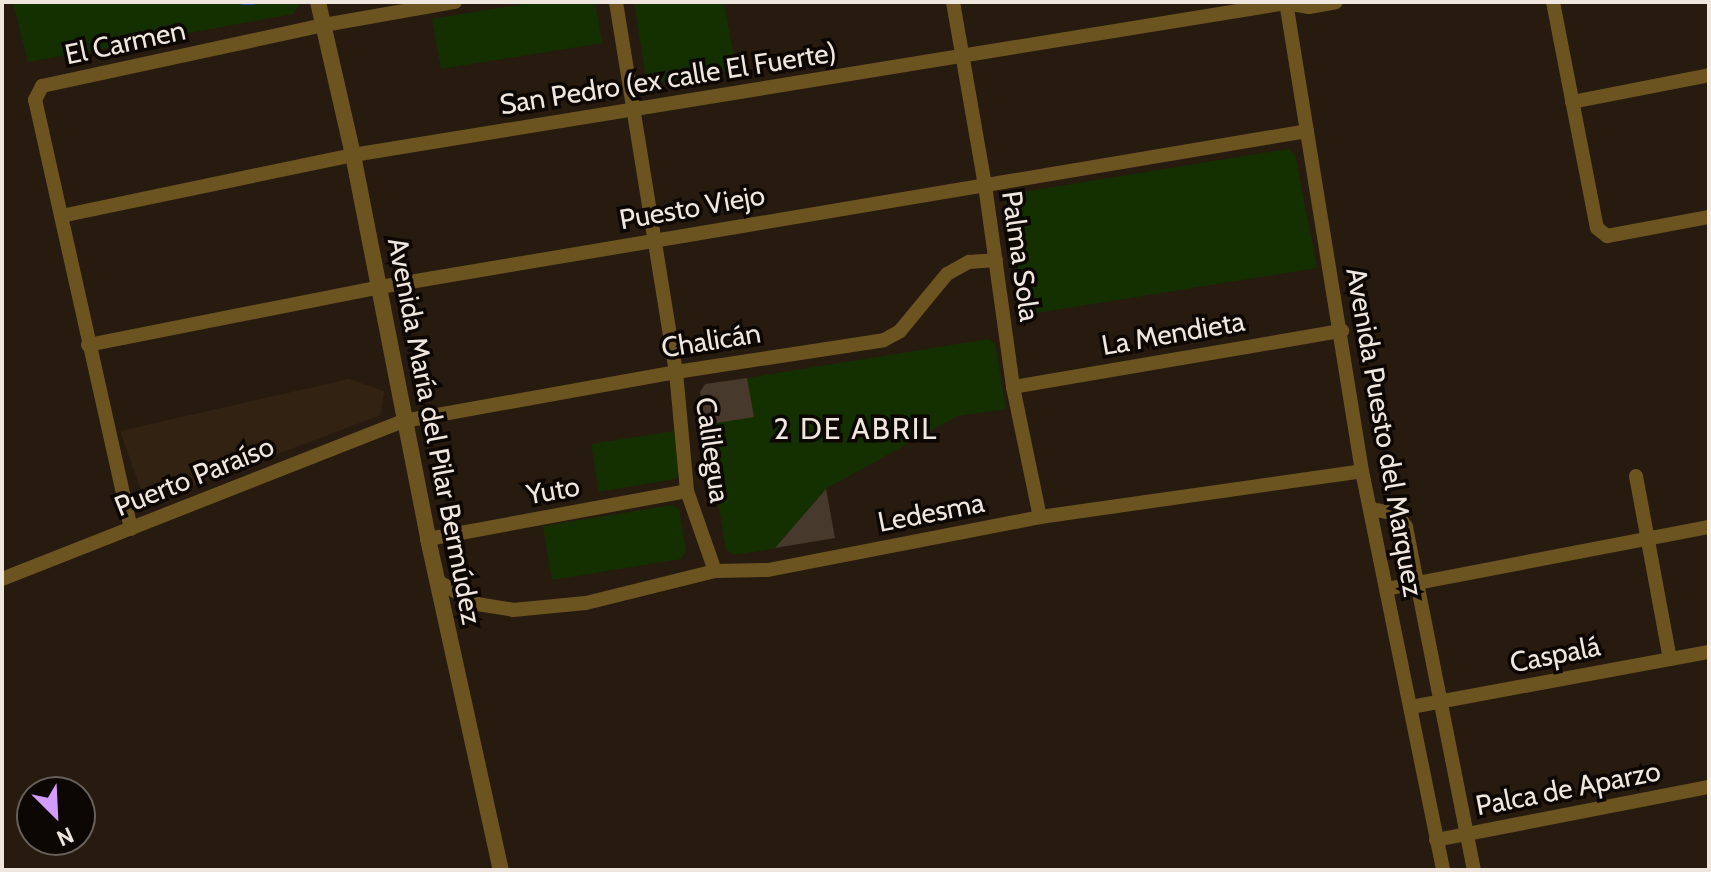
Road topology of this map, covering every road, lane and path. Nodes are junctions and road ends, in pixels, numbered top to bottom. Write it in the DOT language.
graph roads {
  1 [pos="318,2"];
  2 [pos="455,2"];
  3 [pos="616,2"];
  4 [pos="953,2"];
  5 [pos="1336,2"];
  6 [pos="1553,2"];
  7 [pos="1286,3"];
  8 [pos="324,25"];
  9 [pos="963,57"];
  10 [pos="1709,75"];
  11 [pos="1572,102"];
  12 [pos="633,109"];
  13 [pos="1307,131"];
  14 [pos="353,155"];
  15 [pos="985,185"];
  16 [pos="61,216"];
  17 [pos="1709,217"];
  18 [pos="654,240"];
  19 [pos="996,260"];
  20 [pos="380,287"];
  21 [pos="1342,331"];
  22 [pos="88,345"];
  23 [pos="676,372"];
  24 [pos="1013,387"];
  25 [pos="404,421"];
  26 [pos="1362,471"];
  27 [pos="1636,476"];
  28 [pos="687,491"];
  29 [pos="1370,509"];
  30 [pos="1040,517"];
  31 [pos="1709,527"];
  32 [pos="131,529"];
  33 [pos="428,539"];
  34 [pos="1648,539"];
  35 [pos="715,571"];
  36 [pos="2,579"];
  37 [pos="439,582"];
  38 [pos="1417,584"];
  39 [pos="1386,589"];
  40 [pos="1709,652"];
  41 [pos="1670,659"];
  42 [pos="1441,701"];
  43 [pos="1411,707"];
  44 [pos="1709,787"];
  45 [pos="1467,834"];
  46 [pos="1436,840"];
  47 [pos="501,870"];
  48 [pos="1443,870"];
  49 [pos="1474,870"];
  1 -- 8 [label="street, Avenida María del Pilar Bermúdez"];
  2 -- 8 [label="street, El Carmen"];
  3 -- 12 [label="street, Calilegua"];
  4 -- 9 [label="street, Palma Sola"];
  5 -- 7 [label="street, San Pedro (ex calle El Fuerte)"];
  6 -- 11 [label="street"];
  7 -- 9 [label="street, San Pedro (ex calle El Fuerte)"];
  7 -- 13 [label="street, Avenida Puesto del Marquez"];
  8 -- 14 [label="street, Avenida María del Pilar Bermúdez"];
  8 -- 16 [label="street, El Carmen"];
  9 -- 12 [label="street, San Pedro (ex calle El Fuerte)"];
  9 -- 15 [label="street, Palma Sola"];
  10 -- 11 [label="street"];
  11 -- 17 [label="street"];
  12 -- 14 [label="street, San Pedro (ex calle El Fuerte)"];
  12 -- 18 [label="street, Calilegua"];
  13 -- 15 [label="street, Puesto Viejo"];
  13 -- 21 [label="street, Avenida Puesto del Marquez"];
  14 -- 16 [label="street, San Pedro (ex calle El Fuerte)"];
  14 -- 20 [label="street, Avenida María del Pilar Bermúdez"];
  15 -- 18 [label="street, Puesto Viejo"];
  15 -- 19 [label="street, Palma Sola"];
  16 -- 22 [label="street"];
  18 -- 20 [label="street, Puesto Viejo"];
  18 -- 23 [label="street, Calilegua"];
  19 -- 23 [label="street, Chalicán"];
  19 -- 24 [label="street, Palma Sola"];
  20 -- 22 [label="street, Puesto Viejo"];
  20 -- 25 [label="street, Avenida María del Pilar Bermúdez"];
  21 -- 24 [label="street, La Mendieta"];
  21 -- 26 [label="street, Avenida Puesto del Marquez"];
  22 -- 32 [label="street"];
  23 -- 25 [label="street, Chalicán"];
  23 -- 28 [label="street, Calilegua"];
  24 -- 30 [label="street, Palma Sola"];
  25 -- 32 [label="street, Puerto Paraíso"];
  25 -- 33 [label="street, Avenida María del Pilar Bermúdez"];
  26 -- 29 [label="street, Avenida Puesto del Marquez"];
  26 -- 30 [label="street, Ledesma"];
  27 -- 34 [label="street"];
  28 -- 33 [label="street, Yuto"];
  28 -- 35 [label="street, Calilegua"];
  29 -- 38 [label="street"];
  29 -- 39 [label="street, Avenida Puesto del Marquez"];
  30 -- 35 [label="street, Ledesma"];
  31 -- 34 [label="street"];
  32 -- 36 [label="street, Puerto Paraíso"];
  33 -- 37 [label="street, Avenida María del Pilar Bermúdez"];
  34 -- 38 [label="street"];
  34 -- 41 [label="street"];
  35 -- 37 [label="street, Ledesma"];
  37 -- 47 [label="street, Avenida María del Pilar Bermúdez"];
  38 -- 39 [label="street"];
  38 -- 42 [label="street"];
  39 -- 43 [label="street, Avenida Puesto del Marquez"];
  40 -- 41 [label="street, Caspalá"];
  41 -- 42 [label="street, Caspalá"];
  42 -- 43 [label="street, Caspalá"];
  42 -- 45 [label="street"];
  43 -- 46 [label="street, Avenida Puesto del Marquez"];
  44 -- 45 [label="street, Palca de Aparzo"];
  45 -- 46 [label="street, Palca de Aparzo"];
  45 -- 49 [label="street"];
  46 -- 48 [label="street, Avenida Puesto del Marquez"];
}
